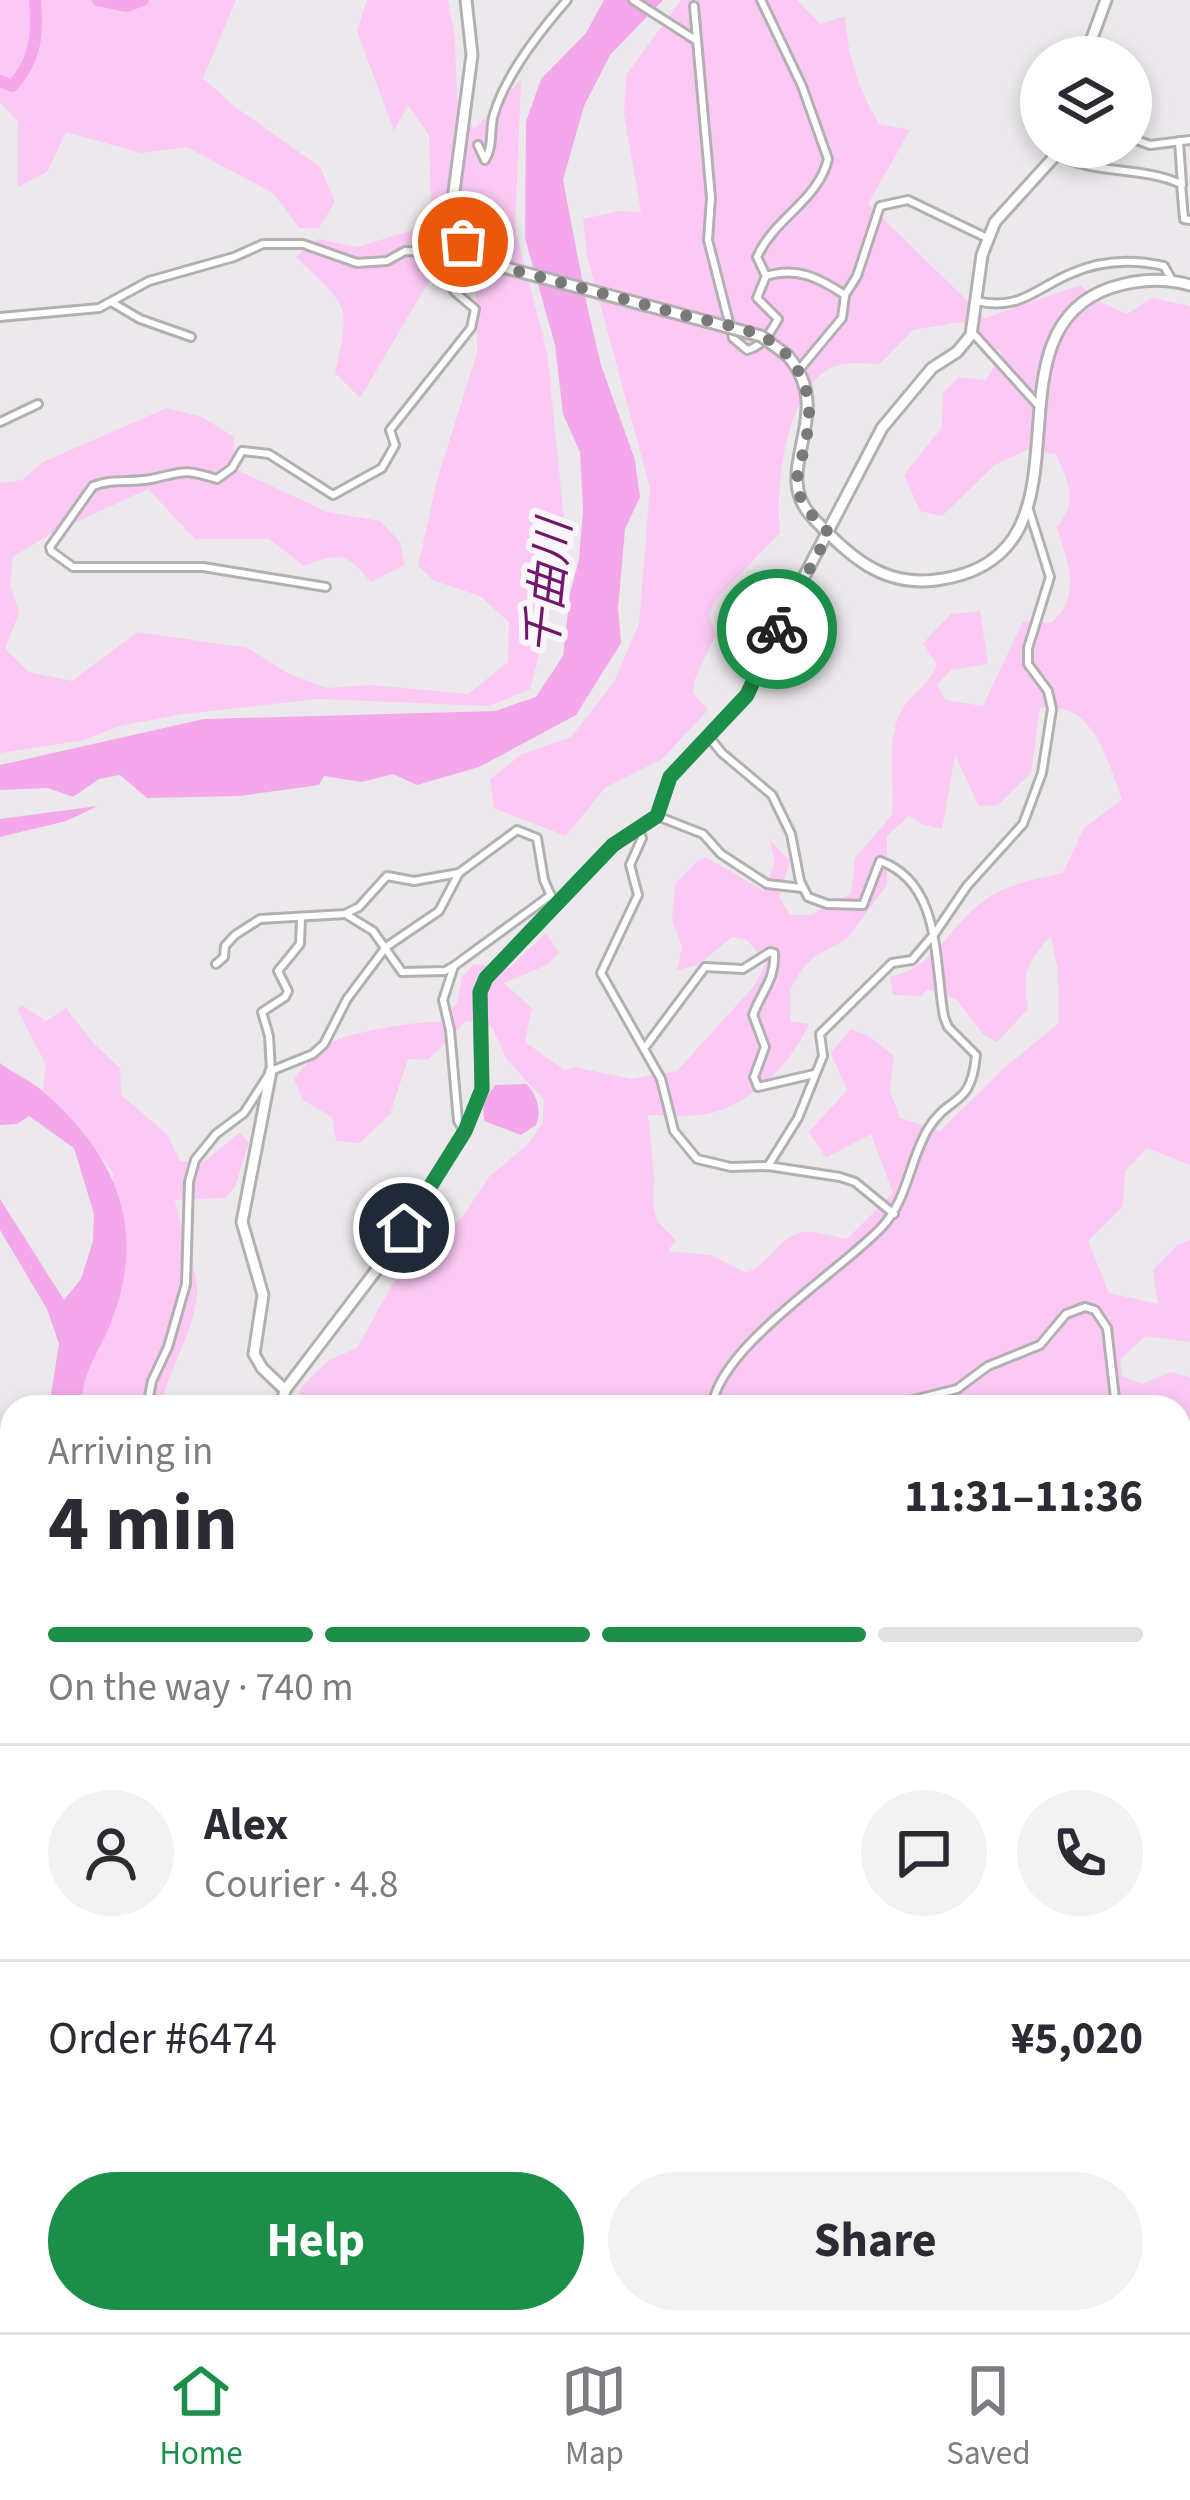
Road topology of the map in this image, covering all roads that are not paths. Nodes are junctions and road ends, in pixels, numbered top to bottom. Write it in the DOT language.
graph roads {
  1 [pos="466,0"];
  2 [pos="567,0"];
  3 [pos="632,0"];
  4 [pos="761,0"];
  5 [pos="1106,0"];
  6 [pos="694,6"];
  7 [pos="1093,36"];
  8 [pos="697,41"];
  9 [pos="1190,140"];
  10 [pos="1179,141"];
  11 [pos="478,145"];
  12 [pos="1152,145"];
  13 [pos="1043,168"];
  14 [pos="1104,168"];
  15 [pos="1181,185"];
  16 [pos="452,218"];
  17 [pos="1190,220"];
  18 [pos="987,238"];
  19 [pos="430,252"];
  20 [pos="766,276"];
  21 [pos="1172,280"];
  22 [pos="1190,284"];
  23 [pos="845,295"];
  24 [pos="976,301"];
  25 [pos="113,302"];
  26 [pos="0,317"];
  27 [pos="972,332"];
  28 [pos="190,337"];
  29 [pos="798,371"];
  30 [pos="38,404"];
  31 [pos="1042,408"];
  32 [pos="0,422"];
  33 [pos="1029,510"];
  34 [pos="829,533"];
  35 [pos="326,586"];
  36 [pos="708,736"];
  37 [pos="657,816"];
  38 [pos="639,830"];
  39 [pos="459,873"];
  40 [pos="802,888"];
  41 [pos="553,900"];
  42 [pos="345,914"];
  43 [pos="301,919"];
  44 [pos="935,933"];
  45 [pos="386,947"];
  46 [pos="216,964"];
  47 [pos="454,967"];
  48 [pos="645,1048"];
  49 [pos="272,1071"];
  50 [pos="814,1075"];
  51 [pos="464,1131"];
  52 [pos="768,1166"];
  53 [pos="894,1214"];
  54 [pos="285,1390"];
  55 [pos="149,1395"];
  56 [pos="284,1395"];
  57 [pos="716,1395"];
  58 [pos="921,1395"];
  59 [pos="1115,1395"];
  1 -- 16 [label="street"];
  2 -- 11 [label="street"];
  3 -- 8 [label="street"];
  4 -- 20 [label="street"];
  5 -- 7 [label="street"];
  6 -- 8 [label="street"];
  8 -- 20 [label="street"];
  9 -- 10 [label="street"];
  10 -- 12 [label="street"];
  10 -- 15 [label="street"];
  13 -- 18 [label="street"];
  14 -- 15 [label="street"];
  15 -- 17 [label="street"];
  16 -- 19 [label="street"];
  16 -- 29 [label="street, bridge"];
  18 -- 23 [label="street"];
  18 -- 24 [label="street"];
  19 -- 25 [label="street"];
  19 -- 35 [label="street"];
  20 -- 23 [label="street"];
  21 -- 22 [label="street"];
  21 -- 24 [label="street"];
  21 -- 31 [label="street"];
  23 -- 29 [label="street"];
  24 -- 27 [label="street"];
  25 -- 26 [label="street"];
  25 -- 28 [label="street"];
  27 -- 31 [label="street"];
  27 -- 34 [label="street"];
  29 -- 34 [label="street"];
  30 -- 32 [label="street"];
  31 -- 33 [label="street"];
  33 -- 34 [label="street"];
  33 -- 44 [label="street"];
  34 -- 36 [label="street"];
  36 -- 37 [label="street"];
  36 -- 40 [label="street"];
  37 -- 38 [label="street"];
  37 -- 40 [label="street"];
  38 -- 41 [label="street"];
  38 -- 48 [label="street"];
  39 -- 41 [label="street"];
  39 -- 42 [label="street"];
  39 -- 45 [label="street"];
  40 -- 44 [label="street"];
  41 -- 47 [label="street"];
  41 -- 51 [label="street"];
  42 -- 43 [label="street"];
  42 -- 45 [label="street"];
  43 -- 46 [label="street"];
  43 -- 49 [label="street"];
  44 -- 50 [label="street"];
  44 -- 53 [label="street"];
  45 -- 47 [label="street"];
  45 -- 49 [label="street"];
  47 -- 51 [label="street"];
  48 -- 50 [label="street"];
  48 -- 52 [label="street"];
  49 -- 54 [label="street"];
  49 -- 55 [label="street"];
  50 -- 52 [label="street"];
  51 -- 54 [label="street"];
  52 -- 53 [label="street"];
  53 -- 57 [label="street"];
  54 -- 56 [label="street"];
  58 -- 59 [label="street"];
}
